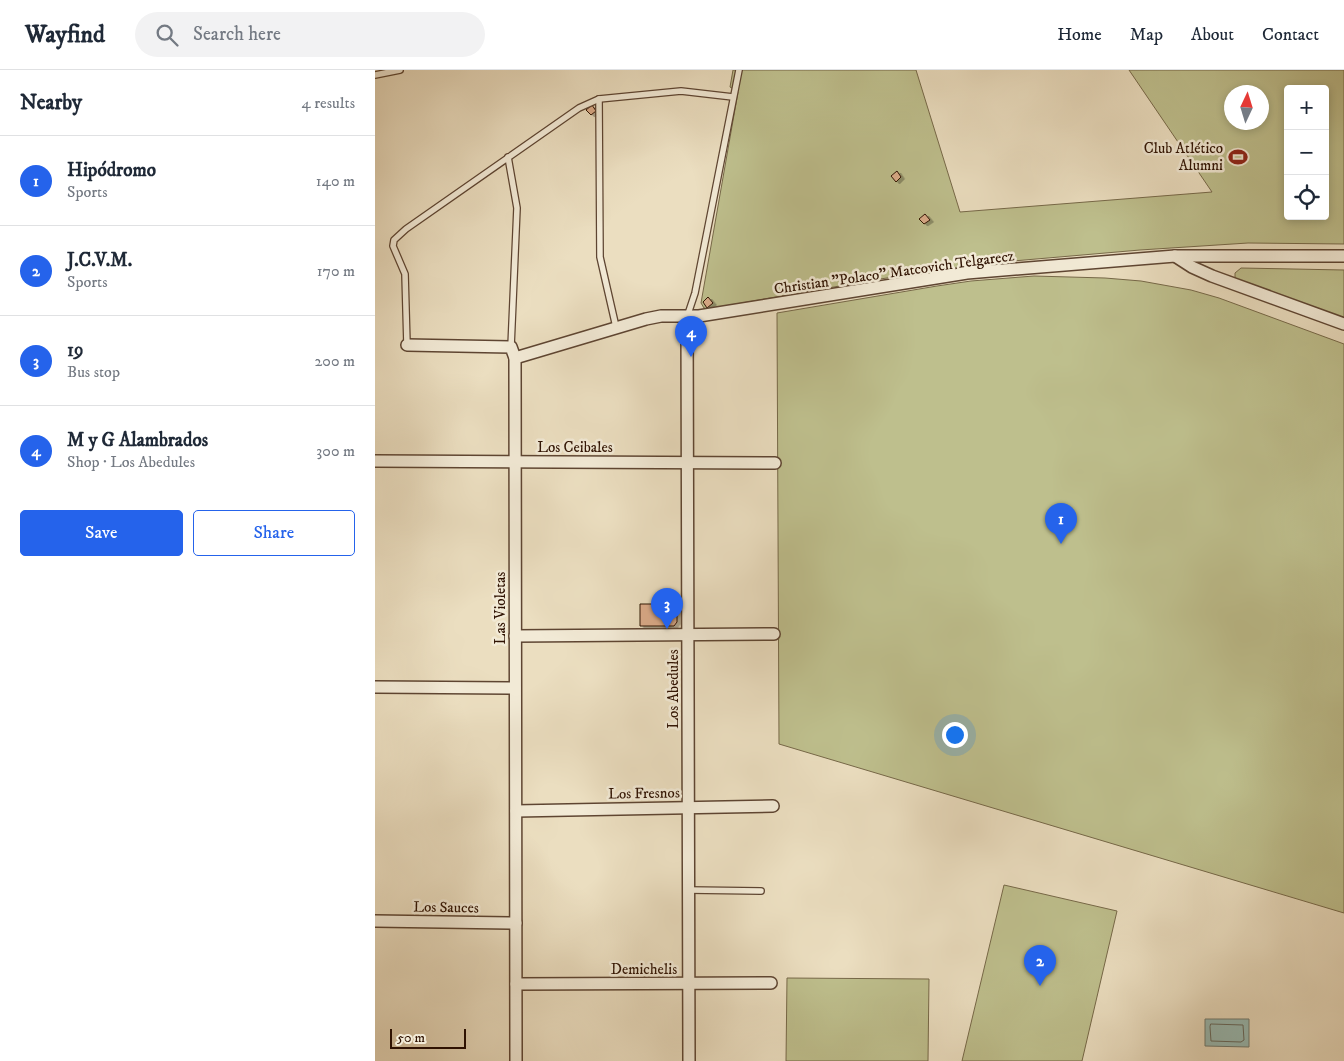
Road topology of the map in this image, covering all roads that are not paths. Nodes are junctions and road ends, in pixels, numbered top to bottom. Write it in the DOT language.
graph roads {
  1 [pos="400,70"];
  2 [pos="739,70"];
  3 [pos="375,76"];
  4 [pos="733,96"];
  5 [pos="599,99"];
  6 [pos="508,157"];
  7 [pos="1175,256"];
  8 [pos="1344,256"];
  9 [pos="687,316"];
  10 [pos="1344,324"];
  11 [pos="616,326"];
  12 [pos="407,345"];
  13 [pos="513,352"];
  14 [pos="375,462"];
  15 [pos="515,462"];
  16 [pos="688,462"];
  17 [pos="775,463"];
  18 [pos="689,634"];
  19 [pos="774,634"];
  20 [pos="515,636"];
  21 [pos="375,687"];
  22 [pos="515,688"];
  23 [pos="773,806"];
  24 [pos="688,808"];
  25 [pos="516,811"];
  26 [pos="689,890"];
  27 [pos="761,891"];
  28 [pos="375,921"];
  29 [pos="516,923"];
  30 [pos="771,983"];
  31 [pos="516,984"];
  32 [pos="689,984"];
  33 [pos="516,1061"];
  34 [pos="689,1061"];
  1 -- 3 [label="lane"];
  2 -- 4 [label="lane"];
  4 -- 5 [label="lane"];
  4 -- 9 [label="lane"];
  5 -- 6 [label="lane"];
  5 -- 11 [label="lane"];
  6 -- 12 [label="lane"];
  6 -- 13 [label="lane, Las Violetas"];
  7 -- 8 [label="street, Christian \"Polaco\" Matcovich Telgarecz"];
  7 -- 9 [label="street, Christian \"Polaco\" Matcovich Telgarecz"];
  7 -- 10 [label="street"];
  9 -- 11 [label="street, Christian \"Polaco\" Matcovich Telgarecz"];
  9 -- 16 [label="street, Los Abedules"];
  11 -- 13 [label="street, Christian \"Polaco\" Matcovich Telgarecz"];
  12 -- 13 [label="street, Christian \"Polaco\" Matcovich Telgarecz"];
  13 -- 15 [label="street, Las Violetas"];
  14 -- 15 [label="street, Los Ceibales"];
  15 -- 16 [label="street, Los Ceibales"];
  15 -- 20 [label="street, Las Violetas"];
  16 -- 17 [label="street, Los Ceibales"];
  16 -- 18 [label="street, Los Abedules"];
  18 -- 19 [label="street"];
  18 -- 20 [label="street"];
  18 -- 24 [label="street, Los Abedules"];
  20 -- 22 [label="street, Las Violetas"];
  21 -- 22 [label="street"];
  22 -- 25 [label="street, Las Violetas"];
  23 -- 24 [label="street, Los Fresnos"];
  24 -- 25 [label="street, Los Fresnos"];
  24 -- 26 [label="street, Los Abedules"];
  25 -- 29 [label="street, Las Violetas"];
  26 -- 27 [label="lane"];
  26 -- 32 [label="street, Los Abedules"];
  28 -- 29 [label="street, Los Sauces"];
  29 -- 31 [label="street, Las Violetas"];
  30 -- 32 [label="street, Demichelis"];
  31 -- 32 [label="street, Demichelis"];
  31 -- 33 [label="street, Las Violetas"];
  32 -- 34 [label="street, Los Abedules"];
}
